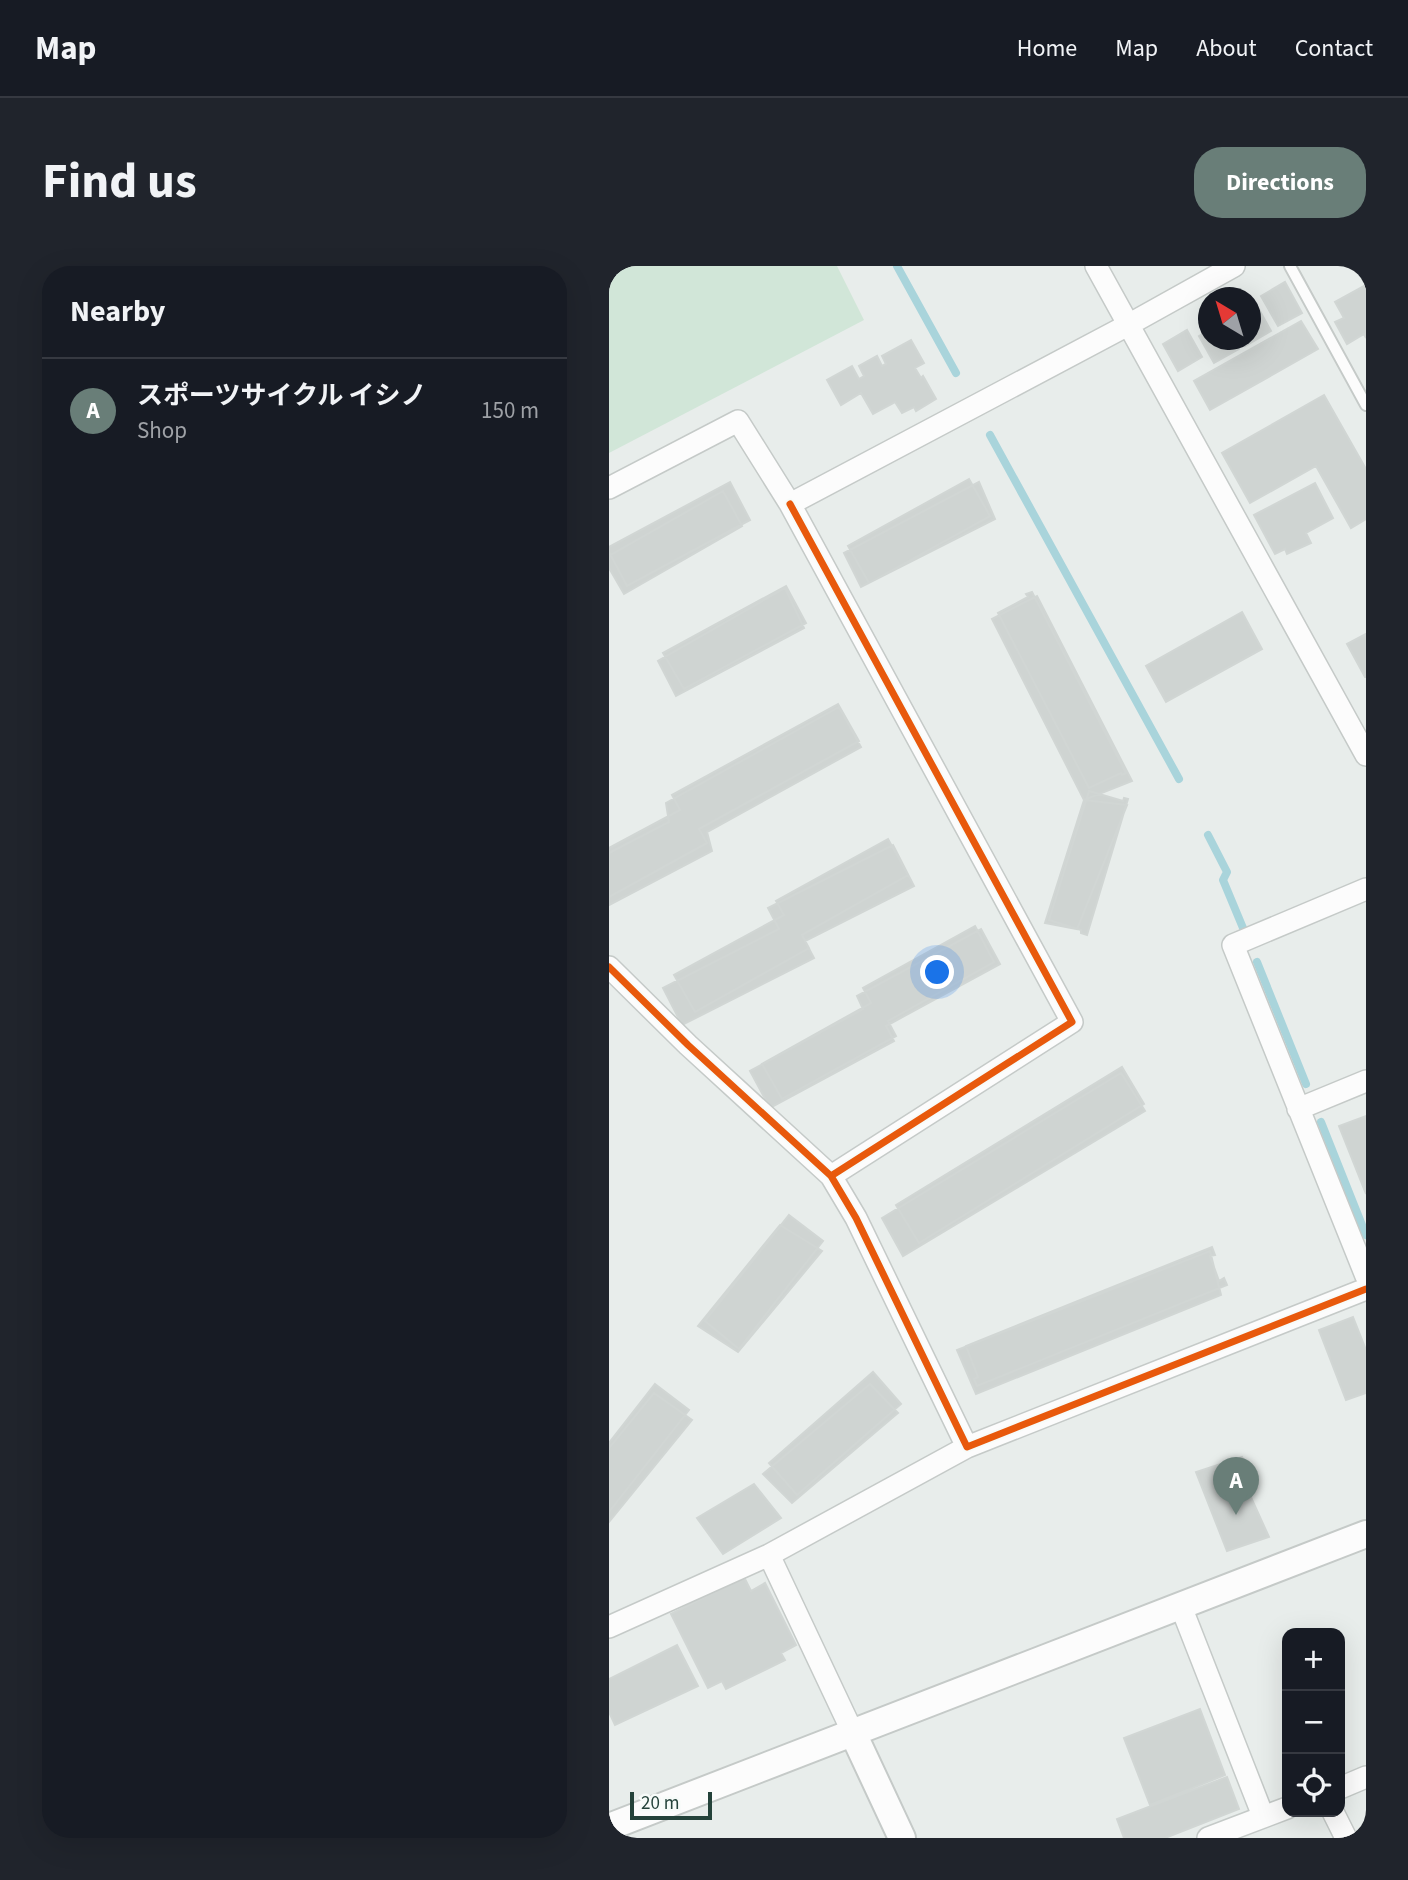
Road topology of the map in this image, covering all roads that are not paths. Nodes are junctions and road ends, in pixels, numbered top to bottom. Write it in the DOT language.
graph roads {
  1 [pos="1097,266"];
  2 [pos="1234,266"];
  3 [pos="1290,266"];
  4 [pos="1128,325"];
  5 [pos="1366,405"];
  6 [pos="609,488"];
  7 [pos="790,504"];
  8 [pos="1366,755"];
  9 [pos="1366,889"];
  10 [pos="609,967"];
  11 [pos="1366,1081"];
  12 [pos="1298,1109"];
  13 [pos="831,1175"];
  14 [pos="1366,1276"];
  15 [pos="1366,1289"];
  16 [pos="967,1447"];
  17 [pos="1366,1534"];
  18 [pos="769,1555"];
  19 [pos="1180,1604"];
  20 [pos="609,1627"];
  21 [pos="852,1731"];
  22 [pos="1366,1777"];
  23 [pos="1345,1786"];
  24 [pos="1282,1810"];
  25 [pos="1263,1816"];
  26 [pos="1336,1817"];
  27 [pos="609,1827"];
  28 [pos="902,1838"];
  29 [pos="1208,1838"];
  30 [pos="1346,1838"];
  1 -- 4 [label="street"];
  2 -- 4 [label="street"];
  3 -- 5 [label="lane"];
  4 -- 7 [label="street"];
  4 -- 8 [label="street"];
  6 -- 7 [label="street"];
  7 -- 13 [label="street"];
  9 -- 12 [label="street"];
  10 -- 13 [label="street"];
  11 -- 12 [label="street"];
  12 -- 14 [label="street"];
  13 -- 16 [label="street"];
  15 -- 16 [label="street"];
  16 -- 18 [label="street"];
  17 -- 19 [label="street"];
  18 -- 20 [label="street"];
  18 -- 21 [label="street"];
  19 -- 21 [label="street"];
  19 -- 25 [label="street"];
  21 -- 27 [label="street"];
  21 -- 28 [label="street"];
  22 -- 23 [label="street"];
  24 -- 25 [label="street"];
  25 -- 29 [label="street"];
  26 -- 30 [label="street"];
}
